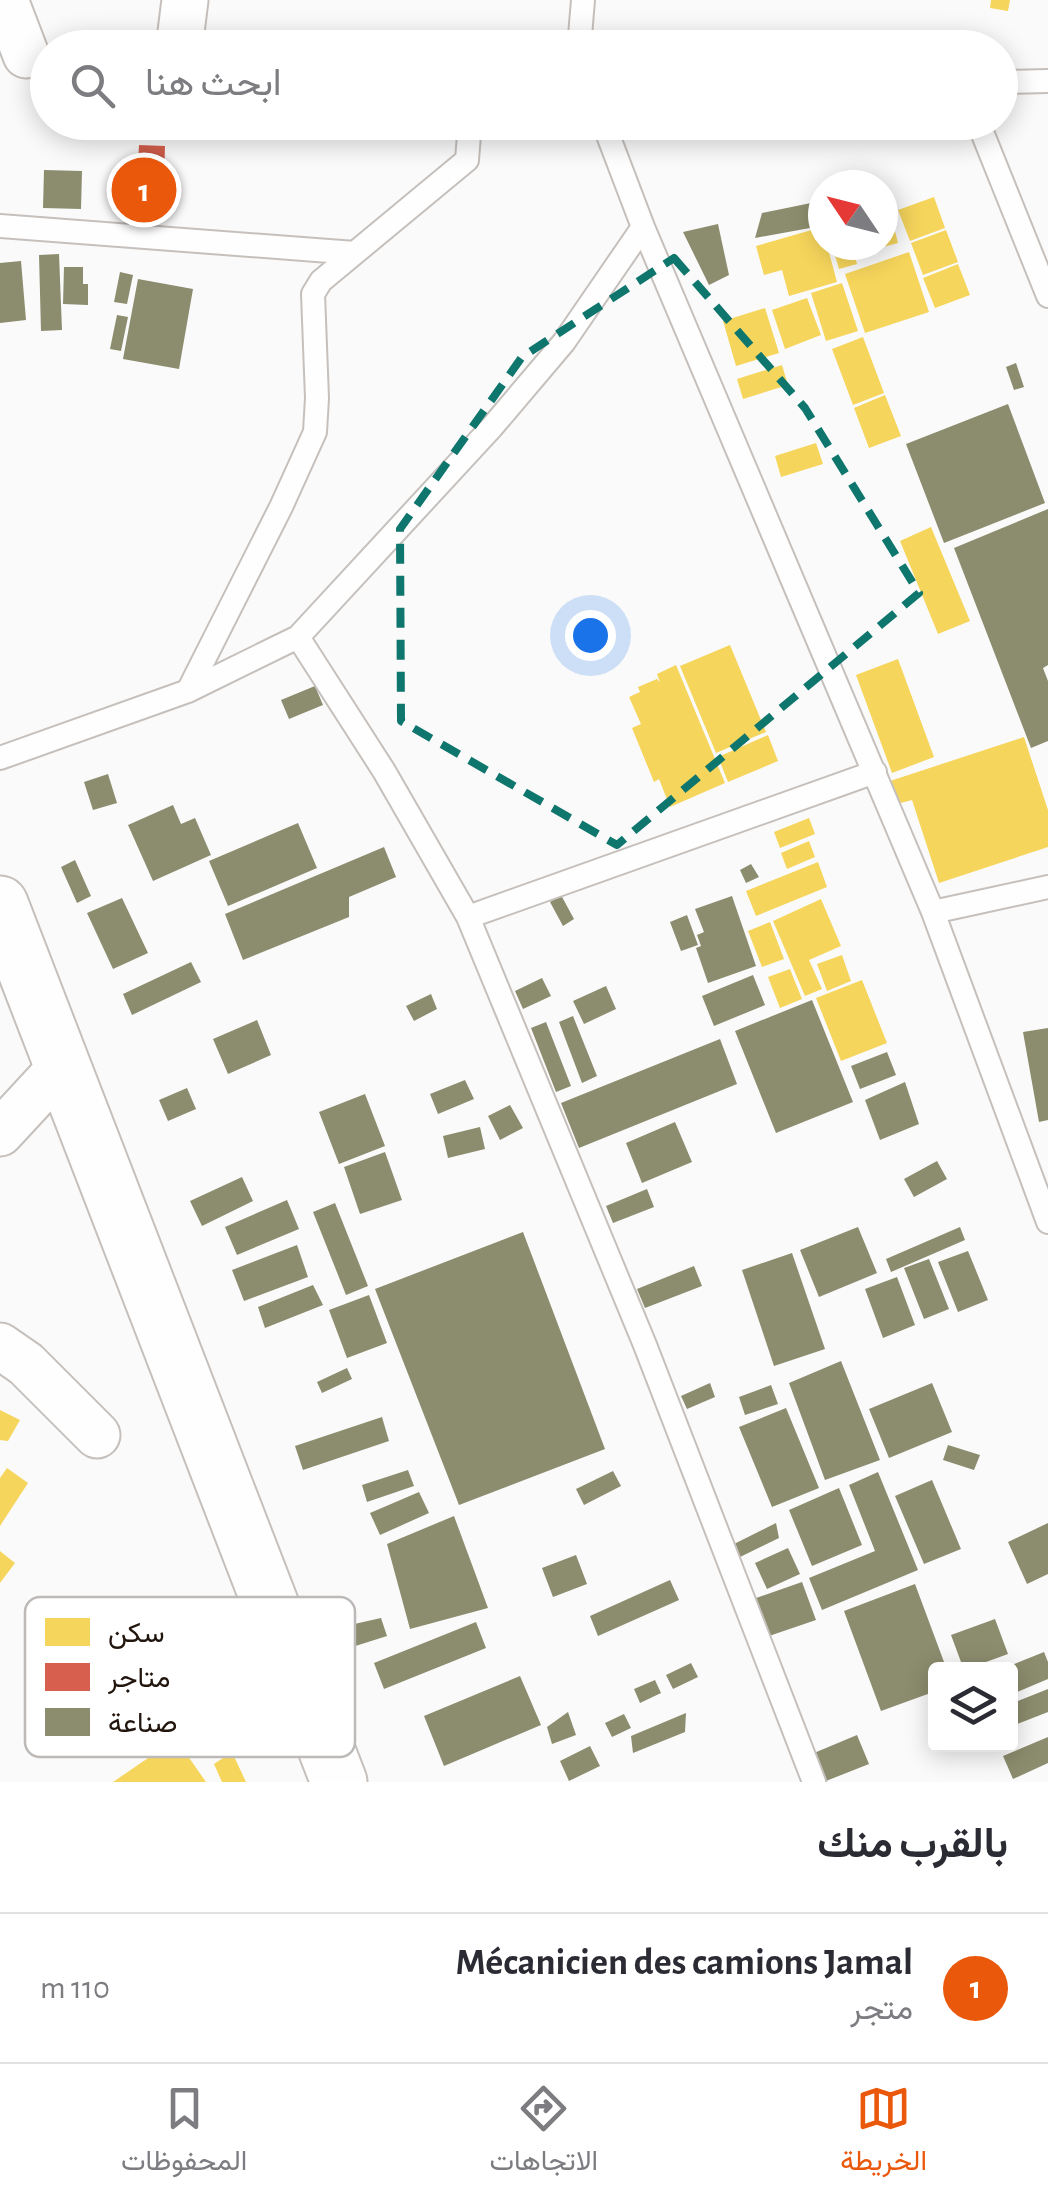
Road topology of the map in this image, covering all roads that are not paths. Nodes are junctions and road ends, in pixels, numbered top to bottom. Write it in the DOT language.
graph roads {
  1 [pos="5,0"];
  2 [pos="186,0"];
  3 [pos="583,0"];
  4 [pos="181,30"];
  5 [pos="580,30"];
  6 [pos="24,54"];
  7 [pos="1048,80"];
  8 [pos="1018,81"];
  9 [pos="469,140"];
  10 [pos="610,140"];
  11 [pos="985,140"];
  12 [pos="0,226"];
  13 [pos="643,227"];
  14 [pos="355,254"];
  15 [pos="1048,296"];
  16 [pos="298,637"];
  17 [pos="188,691"];
  18 [pos="0,758"];
  19 [pos="875,772"];
  20 [pos="1048,887"];
  21 [pos="0,904"];
  22 [pos="933,912"];
  23 [pos="468,917"];
  24 [pos="63,1064"];
  25 [pos="0,1133"];
  26 [pos="1048,1222"];
  27 [pos="0,1346"];
  28 [pos="98,1435"];
  29 [pos="268,1597"];
  30 [pos="329,1757"];
  31 [pos="339,1782"];
  32 [pos="814,1782"];
  1 -- 6 [label="street"];
  2 -- 4 [label="street"];
  3 -- 5 [label="lane"];
  7 -- 8 [label="lane"];
  9 -- 14 [label="lane"];
  10 -- 13 [label="lane"];
  11 -- 15 [label="lane"];
  12 -- 14 [label="lane"];
  13 -- 16 [label="lane"];
  13 -- 19 [label="lane"];
  14 -- 17 [label="lane"];
  16 -- 17 [label="lane"];
  16 -- 23 [label="lane"];
  17 -- 18 [label="lane"];
  19 -- 22 [label="lane"];
  19 -- 23 [label="lane"];
  20 -- 22 [label="lane"];
  21 -- 24 [label="street"];
  22 -- 26 [label="lane"];
  23 -- 32 [label="lane"];
  24 -- 25 [label="street"];
  24 -- 29 [label="street"];
  27 -- 28 [label="street"];
  30 -- 31 [label="street"];
}
